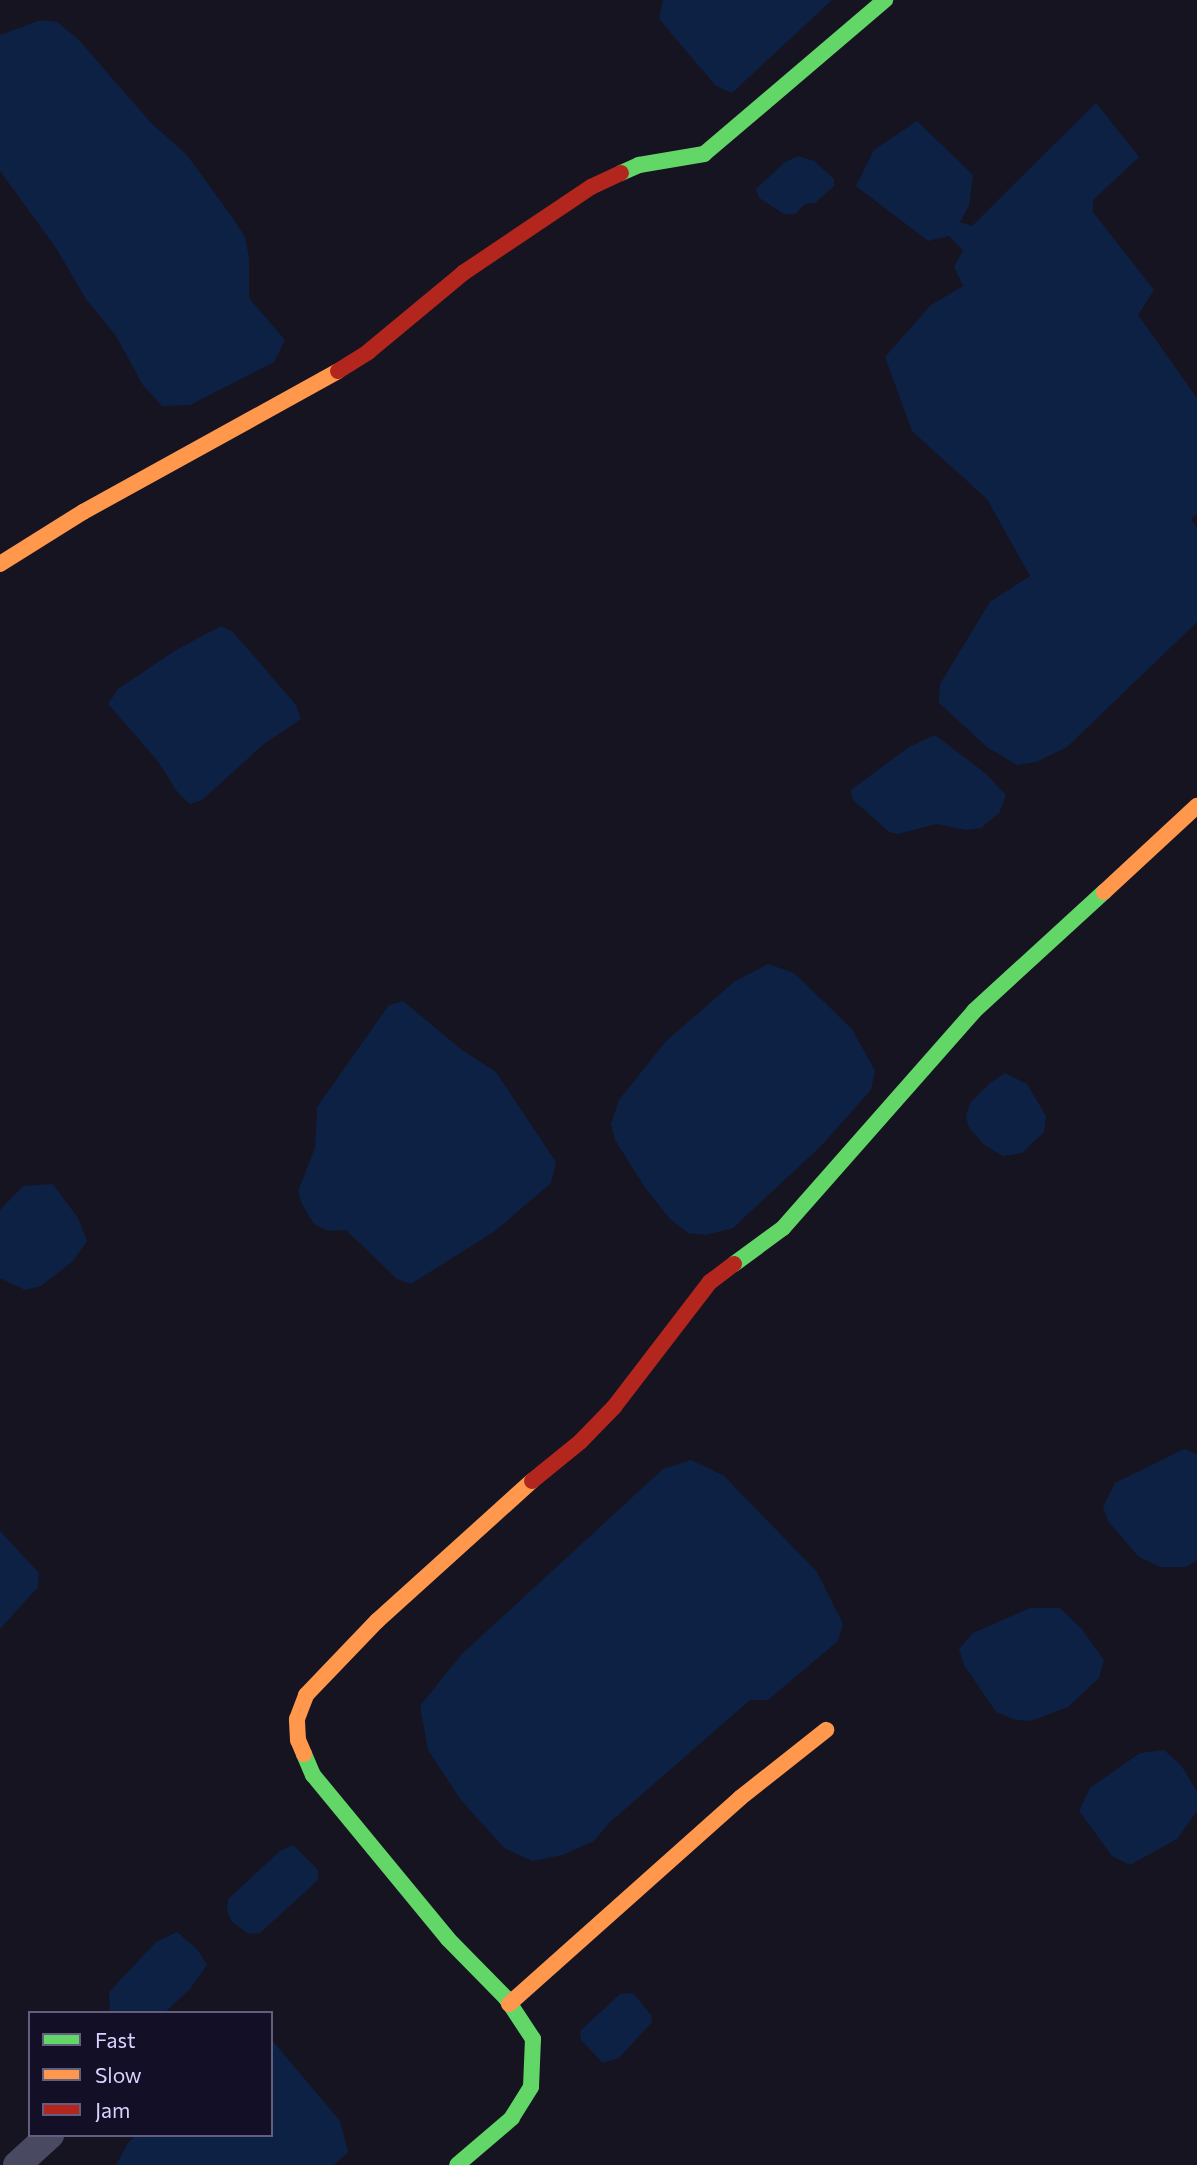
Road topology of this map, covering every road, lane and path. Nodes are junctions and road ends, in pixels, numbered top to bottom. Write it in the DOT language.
graph roads {
  1 [pos="885,0"];
  2 [pos="0,564"];
  3 [pos="1197,806"];
  4 [pos="826,1730"];
  5 [pos="509,2004"];
  6 [pos="48,2137"];
  7 [pos="17,2165"];
  8 [pos="457,2165"];
  1 -- 2 [label="street"];
  3 -- 5 [label="street"];
  4 -- 5 [label="street"];
  5 -- 8 [label="street"];
  6 -- 7 [label="street"];
}
